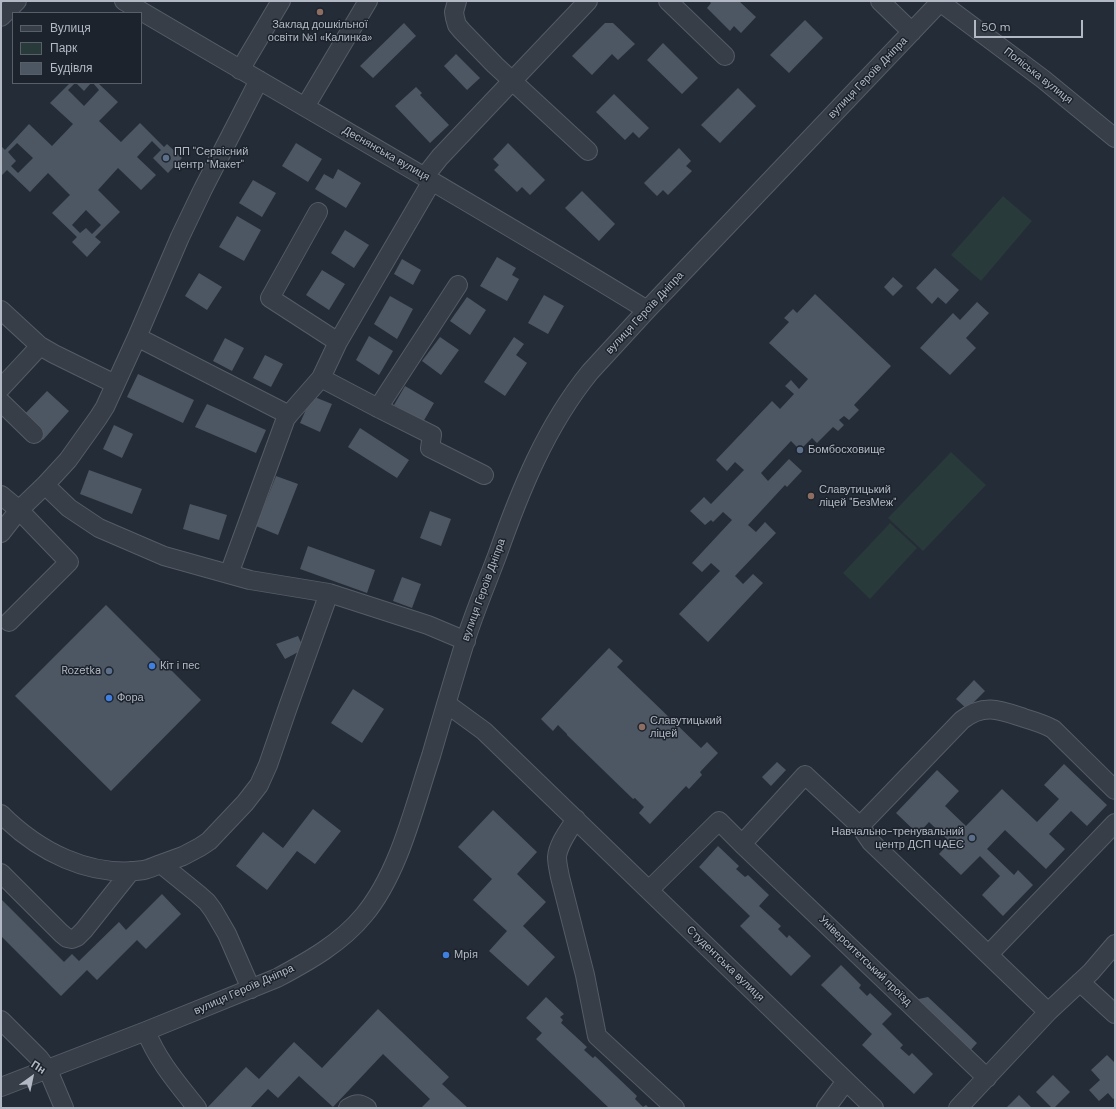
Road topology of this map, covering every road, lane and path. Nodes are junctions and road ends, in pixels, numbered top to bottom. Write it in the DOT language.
graph roads {
  1 [pos="17,1"];
  2 [pos="124,1"];
  3 [pos="281,1"];
  4 [pos="368,1"];
  5 [pos="456,1"];
  6 [pos="588,1"];
  7 [pos="668,1"];
  8 [pos="880,1"];
  9 [pos="940,1"];
  10 [pos="1,17"];
  11 [pos="912,32"];
  12 [pos="725,56"];
  13 [pos="240,70"];
  14 [pos="259,80"];
  15 [pos="513,81"];
  16 [pos="305,107"];
  17 [pos="1115,138"];
  18 [pos="588,151"];
  19 [pos="429,179"];
  20 [pos="318,212"];
  21 [pos="458,286"];
  22 [pos="1,310"];
  23 [pos="647,310"];
  24 [pos="137,337"];
  25 [pos="338,342"];
  26 [pos="40,346"];
  27 [pos="321,378"];
  28 [pos="115,384"];
  29 [pos="1,388"];
  30 [pos="1,402"];
  31 [pos="378,408"];
  32 [pos="289,415"];
  33 [pos="34,434"];
  34 [pos="484,475"];
  35 [pos="45,485"];
  36 [pos="1,495"];
  37 [pos="19,510"];
  38 [pos="1,533"];
  39 [pos="229,574"];
  40 [pos="329,593"];
  41 [pos="9,622"];
  42 [pos="466,641"];
  43 [pos="447,704"];
  44 [pos="1115,790"];
  45 [pos="1,814"];
  46 [pos="576,819"];
  47 [pos="1115,823"];
  48 [pos="860,826"];
  49 [pos="742,844"];
  50 [pos="161,864"];
  51 [pos="131,871"];
  52 [pos="1,872"];
  53 [pos="649,890"];
  54 [pos="1115,944"];
  55 [pos="989,954"];
  56 [pos="1080,982"];
  57 [pos="251,989"];
  58 [pos="1048,1012"];
  59 [pos="1115,1014"];
  60 [pos="1,1020"];
  61 [pos="146,1031"];
  62 [pos="48,1070"];
  63 [pos="987,1078"];
  64 [pos="846,1081"];
  65 [pos="1,1087"];
  66 [pos="64,1108"];
  67 [pos="197,1108"];
  68 [pos="348,1108"];
  69 [pos="367,1108"];
  70 [pos="676,1108"];
  71 [pos="826,1108"];
  72 [pos="874,1108"];
  73 [pos="958,1108"];
  1 -- 10 [label="street"];
  2 -- 13 [label="street, Деснянська вулиця"];
  3 -- 13 [label="street"];
  4 -- 16 [label="street"];
  5 -- 15 [label="street"];
  6 -- 15 [label="street"];
  7 -- 12 [label="street"];
  8 -- 11 [label="street"];
  9 -- 11 [label="street, вулиця Героїв Дніпра"];
  9 -- 17 [label="street, Поліська вулиця"];
  11 -- 23 [label="street, вулиця Героїв Дніпра"];
  13 -- 14 [label="street, Деснянська вулиця"];
  14 -- 16 [label="street, Деснянська вулиця"];
  14 -- 24 [label="street"];
  15 -- 18 [label="street"];
  15 -- 19 [label="street"];
  16 -- 19 [label="street, Деснянська вулиця"];
  19 -- 23 [label="street, Деснянська вулиця"];
  19 -- 25 [label="street"];
  20 -- 25 [label="street"];
  21 -- 31 [label="street"];
  22 -- 26 [label="street"];
  23 -- 42 [label="street, вулиця Героїв Дніпра"];
  24 -- 28 [label="street"];
  24 -- 32 [label="street"];
  25 -- 27 [label="street"];
  26 -- 28 [label="street"];
  26 -- 29 [label="street"];
  27 -- 31 [label="street"];
  27 -- 32 [label="street"];
  28 -- 35 [label="street"];
  30 -- 33 [label="street"];
  31 -- 34 [label="street"];
  32 -- 39 [label="street"];
  35 -- 37 [label="street"];
  35 -- 39 [label="street"];
  36 -- 37 [label="street"];
  37 -- 38 [label="street"];
  37 -- 41 [label="street"];
  39 -- 40 [label="street"];
  40 -- 42 [label="street"];
  40 -- 50 [label="street"];
  42 -- 43 [label="street, вулиця Героїв Дніпра"];
  43 -- 46 [label="street, Студентська вулиця"];
  43 -- 57 [label="street, вулиця Героїв Дніпра"];
  44 -- 48 [label="street"];
  45 -- 51 [label="street"];
  46 -- 53 [label="street, Студентська вулиця"];
  46 -- 70 [label="street"];
  47 -- 55 [label="street"];
  48 -- 49 [label="street"];
  48 -- 55 [label="street"];
  49 -- 53 [label="street, Університетський проїзд"];
  49 -- 63 [label="street, Університетський проїзд"];
  50 -- 51 [label="street"];
  50 -- 57 [label="street"];
  51 -- 52 [label="street"];
  53 -- 64 [label="street, Студентська вулиця"];
  54 -- 56 [label="street"];
  55 -- 58 [label="street"];
  56 -- 58 [label="street"];
  56 -- 59 [label="street"];
  57 -- 61 [label="street, вулиця Героїв Дніпра"];
  58 -- 63 [label="street"];
  60 -- 62 [label="street"];
  61 -- 62 [label="street, вулиця Героїв Дніпра"];
  61 -- 67 [label="street"];
  62 -- 65 [label="street, вулиця Героїв Дніпра"];
  62 -- 66 [label="street"];
  63 -- 73 [label="street"];
  64 -- 71 [label="street"];
  64 -- 72 [label="street, Студентська вулиця"];
  68 -- 69 [label="street"];
}
